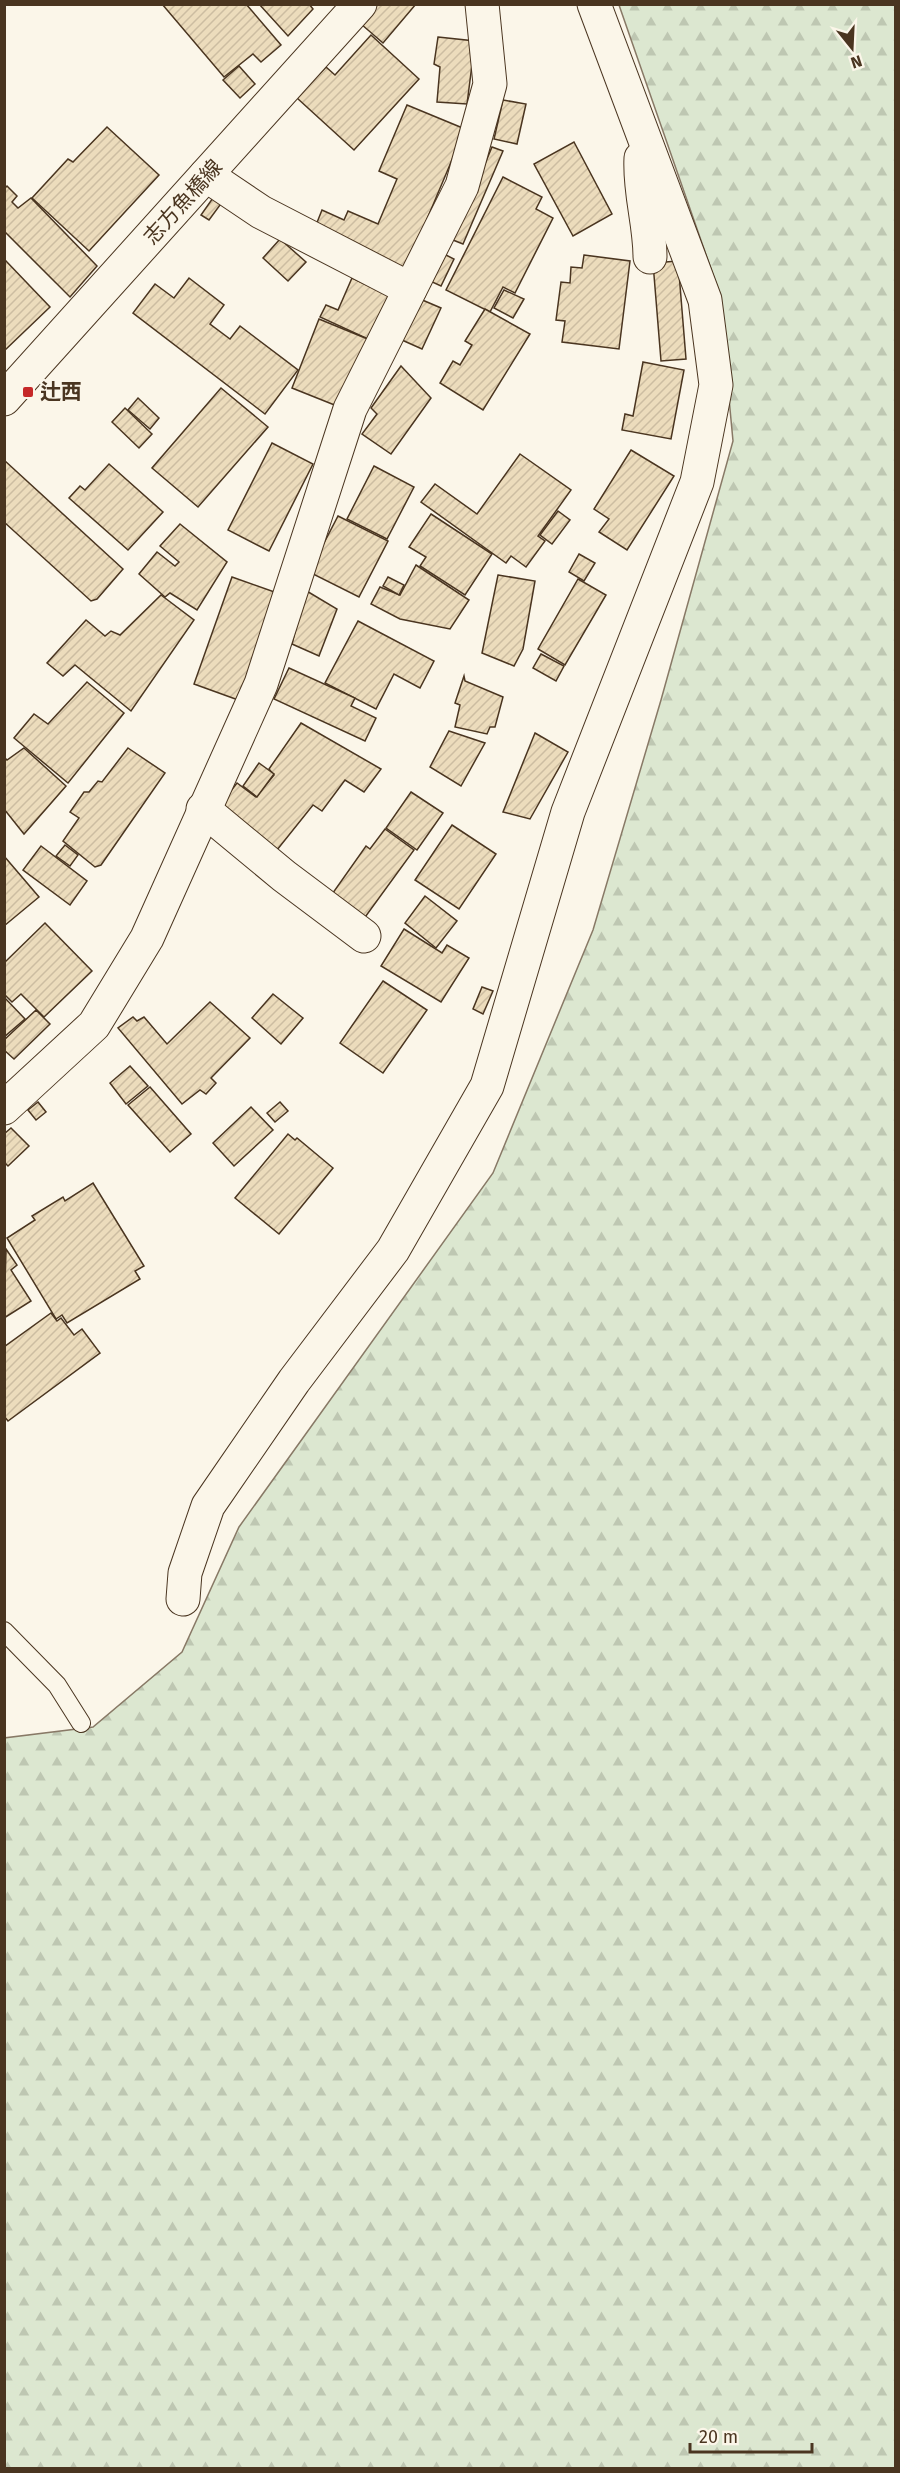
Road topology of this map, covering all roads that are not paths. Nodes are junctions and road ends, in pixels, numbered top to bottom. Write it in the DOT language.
graph roads {
  1 [pos="360,4"];
  2 [pos="482,4"];
  3 [pos="594,4"];
  4 [pos="642,129"];
  5 [pos="206,176"];
  6 [pos="650,257"];
  7 [pos="410,288"];
  8 [pos="4,399"];
  9 [pos="203,809"];
  10 [pos="364,936"];
  11 [pos="8,1095"];
  12 [pos="183,1599"];
  13 [pos="4,1632"];
  14 [pos="81,1723"];
  1 -- 5 [label="street, 志方魚橋線"];
  2 -- 7 [label="street"];
  3 -- 4 [label="street"];
  4 -- 6 [label="street"];
  4 -- 12 [label="street"];
  5 -- 7 [label="street"];
  5 -- 8 [label="street, 志方魚橋線"];
  7 -- 9 [label="street"];
  9 -- 10 [label="street"];
  9 -- 11 [label="street"];
  13 -- 14 [label="lane"];
}
